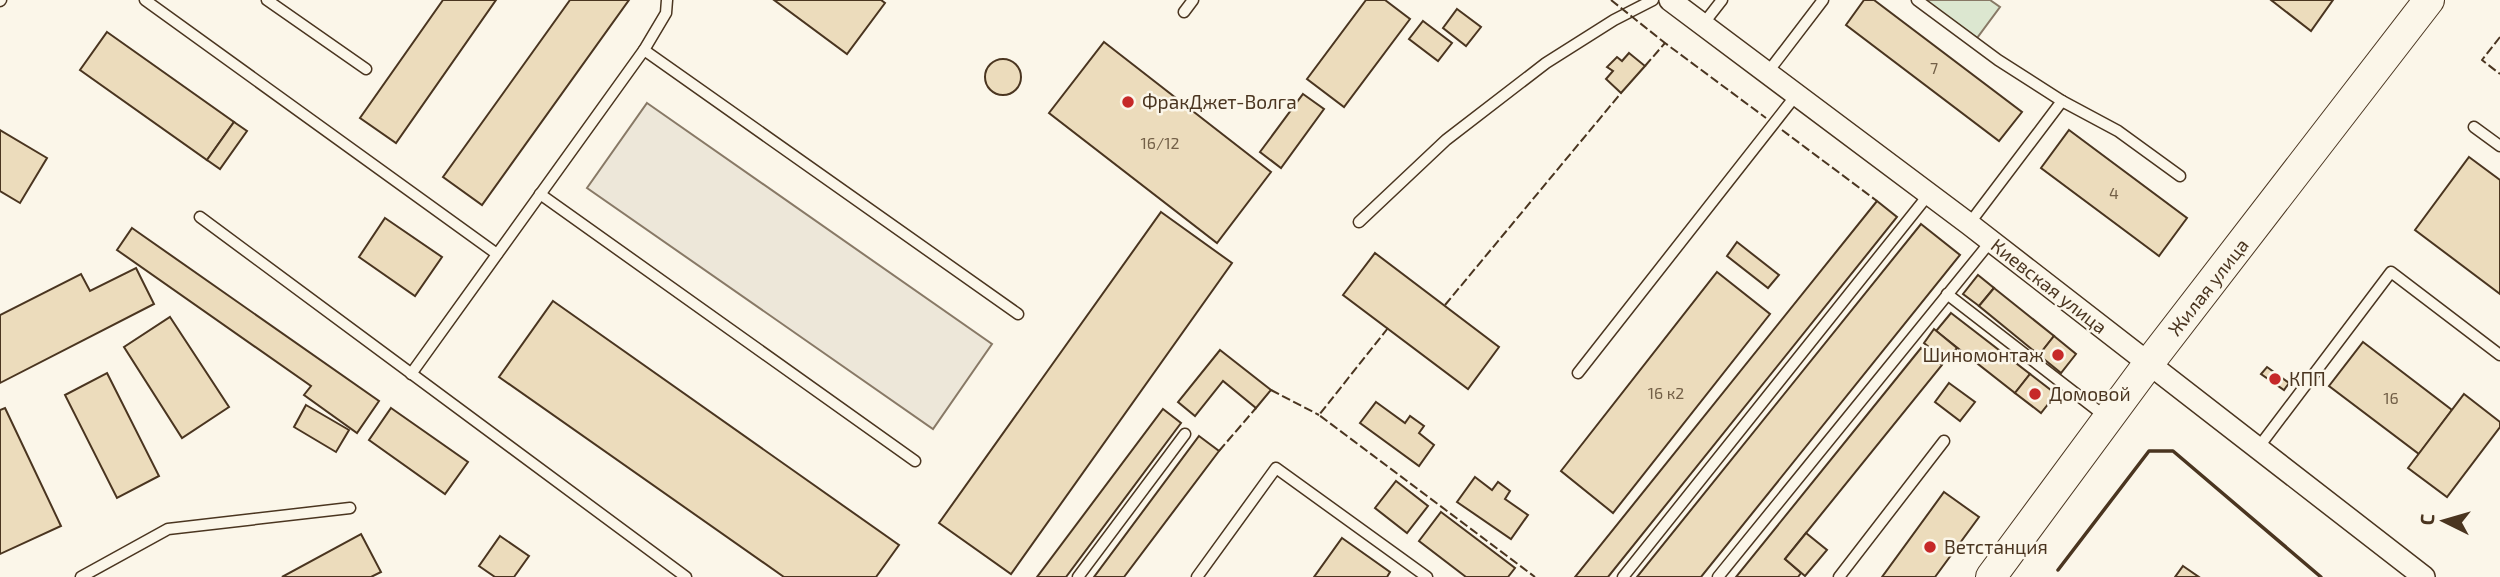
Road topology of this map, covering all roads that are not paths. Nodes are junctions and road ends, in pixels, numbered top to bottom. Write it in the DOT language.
graph roads {
  1 [pos="145,0"];
  2 [pos="267,0"];
  3 [pos="667,0"];
  4 [pos="1193,0"];
  5 [pos="1653,0"];
  6 [pos="1670,0"];
  7 [pos="1722,0"];
  8 [pos="1823,0"];
  9 [pos="1917,0"];
  10 [pos="2429,0"];
  11 [pos="1185,12"];
  12 [pos="1704,23"];
  13 [pos="645,50"];
  14 [pos="366,69"];
  15 [pos="1768,72"];
  16 [pos="1797,94"];
  17 [pos="2062,101"];
  18 [pos="2474,127"];
  19 [pos="2500,146"];
  20 [pos="2180,176"];
  21 [pos="540,194"];
  22 [pos="1930,194"];
  23 [pos="200,217"];
  24 [pos="1359,222"];
  25 [pos="1969,224"];
  26 [pos="1990,241"];
  27 [pos="497,254"];
  28 [pos="1947,294"];
  29 [pos="1018,314"];
  30 [pos="2500,355"];
  31 [pos="2149,363"];
  32 [pos="1578,373"];
  33 [pos="411,374"];
  34 [pos="2108,419"];
  35 [pos="1185,434"];
  36 [pos="1944,441"];
  37 [pos="2258,448"];
  38 [pos="915,461"];
  39 [pos="350,508"];
  40 [pos="2420,576"];
  41 [pos="81,577"];
  42 [pos="686,577"];
  43 [pos="1078,577"];
  44 [pos="1197,577"];
  45 [pos="1427,577"];
  46 [pos="1622,577"];
  47 [pos="1718,577"];
  48 [pos="1839,577"];
  49 [pos="1991,577"];
  1 -- 27 [label="lane"];
  2 -- 14 [label="lane"];
  3 -- 13 [label="lane"];
  4 -- 11 [label="lane"];
  5 -- 24 [label="lane"];
  6 -- 12 [label="street, Киевская улица"];
  7 -- 12 [label="lane"];
  8 -- 15 [label="lane"];
  9 -- 17 [label="lane"];
  10 -- 31 [label="main road, Жилая улица"];
  12 -- 15 [label="street, Киевская улица"];
  13 -- 21 [label="lane"];
  13 -- 29 [label="lane"];
  15 -- 16 [label="street, Киевская улица"];
  16 -- 22 [label="street, Киевская улица"];
  16 -- 32 [label="lane"];
  17 -- 20 [label="lane"];
  17 -- 25 [label="lane"];
  18 -- 19 [label="lane"];
  21 -- 27 [label="lane"];
  21 -- 38 [label="lane"];
  22 -- 25 [label="street, Киевская улица"];
  22 -- 46 [label="lane"];
  23 -- 33 [label="lane"];
  25 -- 26 [label="street, Киевская улица"];
  26 -- 28 [label="lane"];
  26 -- 31 [label="street, Киевская улица"];
  27 -- 33 [label="lane"];
  28 -- 34 [label="lane"];
  28 -- 47 [label="lane"];
  30 -- 37 [label="lane"];
  31 -- 34 [label="main road, Жилая улица"];
  31 -- 37 [label="street, Киевская улица"];
  33 -- 42 [label="lane"];
  34 -- 49 [label="main road, Жилая улица"];
  35 -- 43 [label="lane"];
  36 -- 48 [label="lane"];
  37 -- 40 [label="street, Киевская улица"];
  39 -- 41 [label="lane"];
  44 -- 45 [label="lane"];
}
